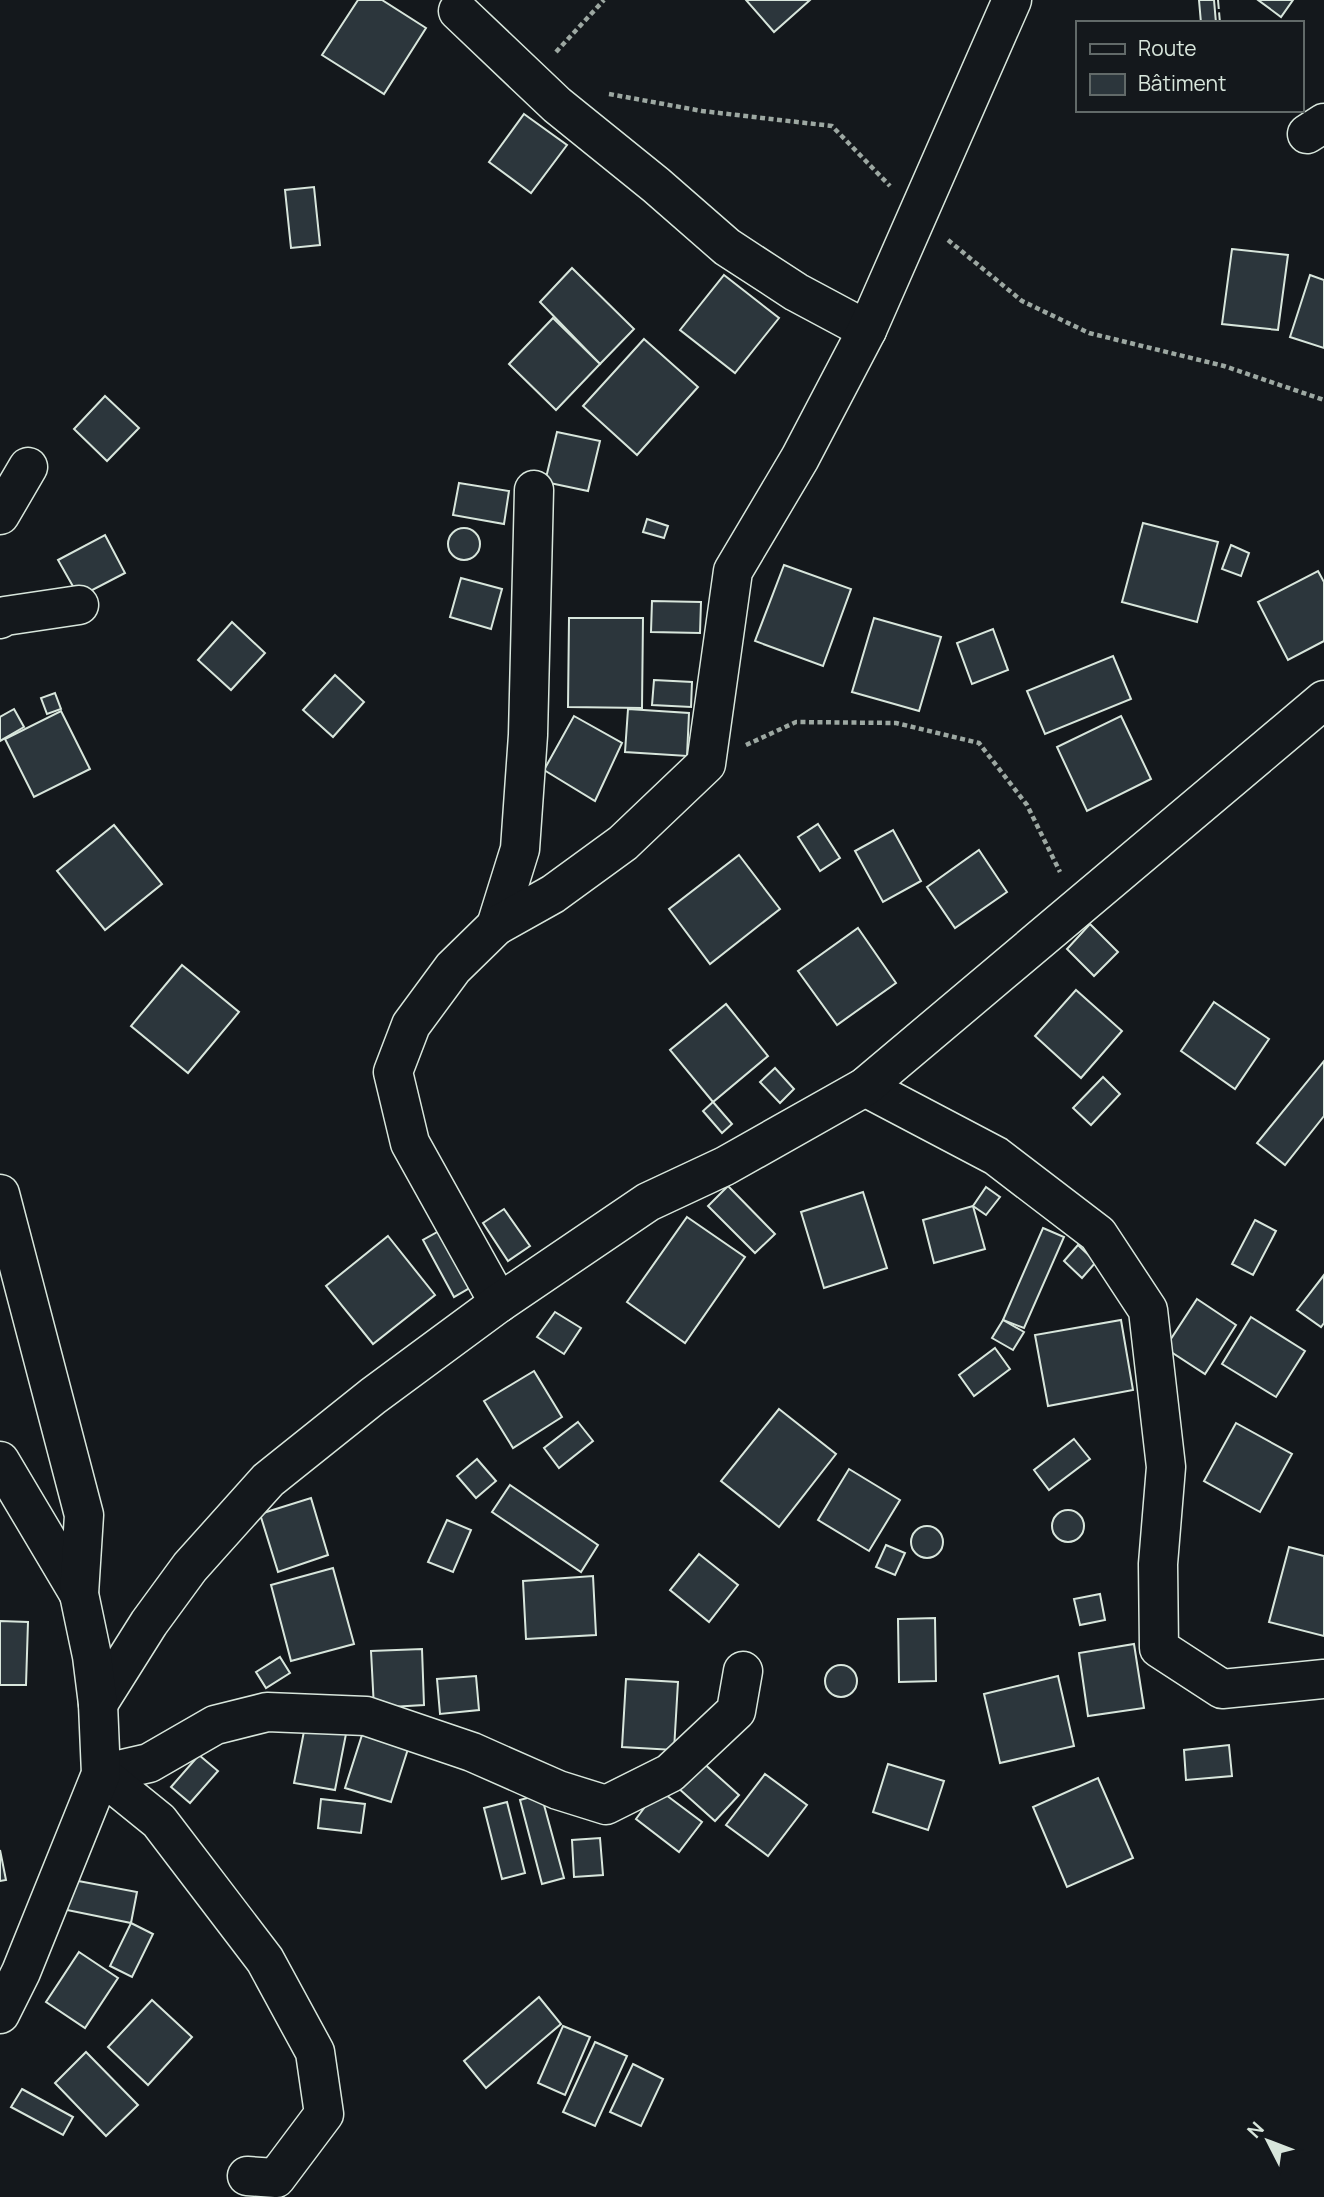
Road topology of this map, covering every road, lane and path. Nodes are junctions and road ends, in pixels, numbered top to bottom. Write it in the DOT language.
graph roads {
  1 [pos="1013,0"];
  2 [pos="458,11"];
  3 [pos="867,330"];
  4 [pos="28,467"];
  5 [pos="534,490"];
  6 [pos="0,515"];
  7 [pos="79,605"];
  8 [pos="0,619"];
  9 [pos="1324,700"];
  10 [pos="706,764"];
  11 [pos="1077,908"];
  12 [pos="496,926"];
  13 [pos="865,1087"];
  14 [pos="0,1194"];
  15 [pos="499,1303"];
  16 [pos="0,1461"];
  17 [pos="79,1594"];
  18 [pos="743,1671"];
  19 [pos="1324,1679"];
  20 [pos="98,1704"];
  21 [pos="101,1774"];
  22 [pos="0,2014"];
  23 [pos="247,2176"];
  1 -- 3 [label="street"];
  2 -- 3 [label="street"];
  3 -- 10 [label="street"];
  4 -- 6 [label="street"];
  5 -- 12 [label="street"];
  7 -- 8 [label="street"];
  9 -- 11 [label="street"];
  10 -- 11 [label="path"];
  10 -- 12 [label="street"];
  11 -- 13 [label="street"];
  12 -- 15 [label="street"];
  13 -- 15 [label="street"];
  13 -- 19 [label="street"];
  14 -- 17 [label="street"];
  15 -- 20 [label="street"];
  16 -- 17 [label="street"];
  17 -- 20 [label="street"];
  18 -- 21 [label="street"];
  20 -- 21 [label="street"];
  21 -- 22 [label="street"];
  21 -- 23 [label="street"];
}
